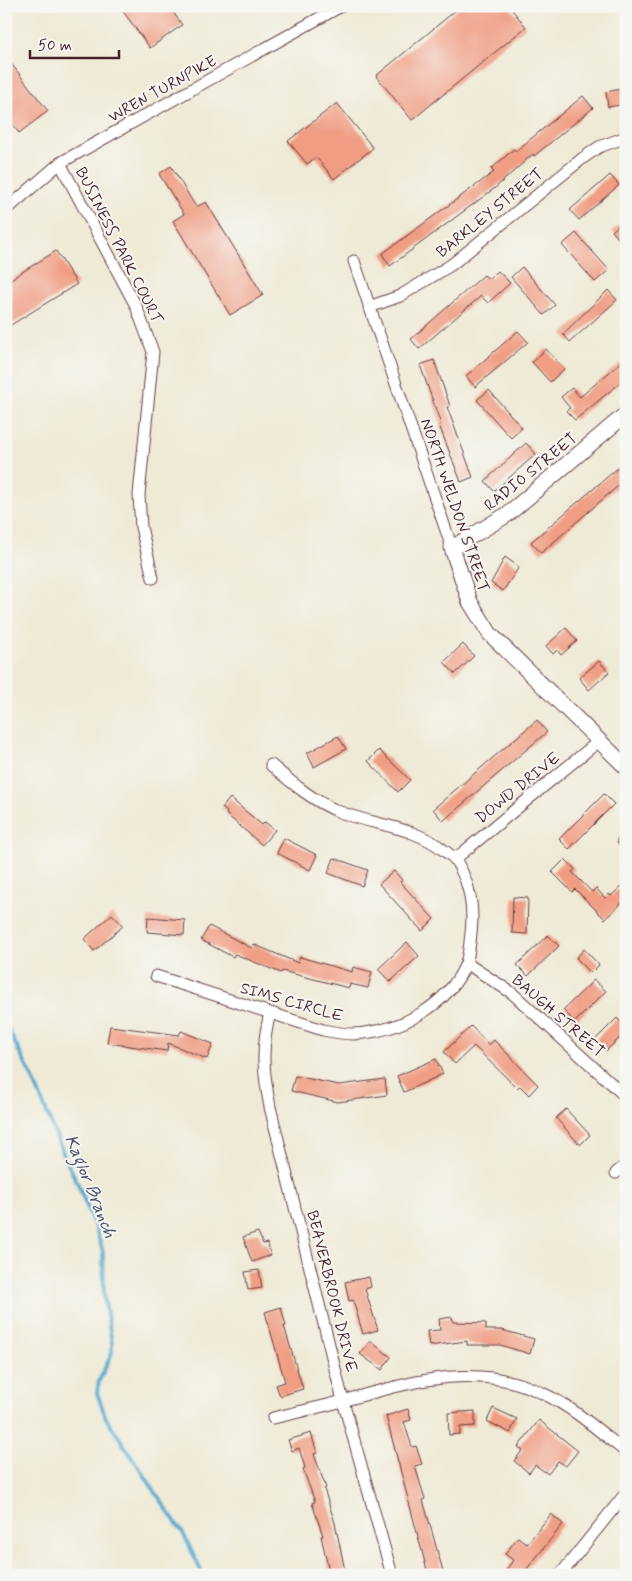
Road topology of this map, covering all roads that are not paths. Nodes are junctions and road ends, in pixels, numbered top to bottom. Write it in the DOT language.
graph roads {
  1 [pos="341,6"];
  2 [pos="626,137"];
  3 [pos="60,163"];
  4 [pos="6,210"];
  5 [pos="354,261"];
  6 [pos="369,307"];
  7 [pos="626,414"];
  8 [pos="452,548"];
  9 [pos="153,578"];
  10 [pos="599,741"];
  11 [pos="271,765"];
  12 [pos="626,767"];
  13 [pos="456,859"];
  14 [pos="466,963"];
  15 [pos="156,976"];
  16 [pos="270,1013"];
  17 [pos="626,1097"];
  18 [pos="626,1165"];
  19 [pos="616,1174"];
  20 [pos="343,1401"];
  21 [pos="273,1418"];
  22 [pos="626,1452"];
  23 [pos="626,1493"];
  24 [pos="392,1575"];
  25 [pos="560,1575"];
  1 -- 3 [label="street, WREN TURNPIKE"];
  2 -- 6 [label="street, BARKLEY STREET"];
  3 -- 4 [label="street, WREN TURNPIKE"];
  3 -- 9 [label="street, BUSINESS PARK COURT"];
  5 -- 6 [label="street, NORTH WELDON STREET"];
  6 -- 8 [label="street, NORTH WELDON STREET"];
  7 -- 8 [label="street, RADIO STREET"];
  8 -- 10 [label="street, NORTH WELDON STREET"];
  10 -- 12 [label="street, NORTH WELDON STREET"];
  10 -- 13 [label="street, DOWD DRIVE"];
  11 -- 13 [label="street, SIMS CIRCLE"];
  13 -- 14 [label="street, SIMS CIRCLE"];
  14 -- 16 [label="street, SIMS CIRCLE"];
  14 -- 17 [label="street, BAUGH STREET"];
  15 -- 16 [label="street, SIMS CIRCLE"];
  16 -- 20 [label="street, BEAVERBROOK DRIVE"];
  18 -- 19 [label="street"];
  20 -- 21 [label="street"];
  20 -- 22 [label="street"];
  20 -- 24 [label="street, BEAVERBROOK DRIVE"];
  23 -- 25 [label="street"];
}
